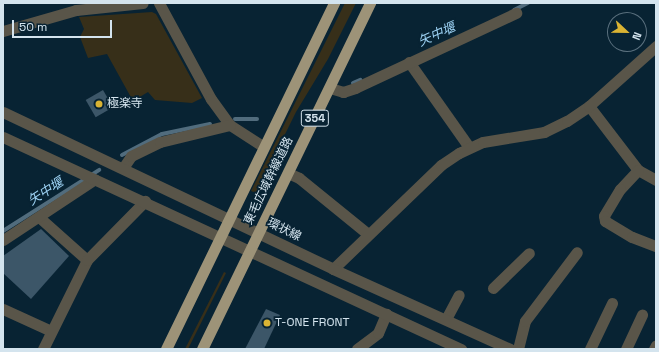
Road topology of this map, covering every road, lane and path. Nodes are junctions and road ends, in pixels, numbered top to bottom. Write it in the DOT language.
graph roads {
  1 [pos="143,3"];
  2 [pos="159,3"];
  3 [pos="334,3"];
  4 [pos="370,3"];
  5 [pos="516,13"];
  6 [pos="3,31"];
  7 [pos="656,46"];
  8 [pos="409,62"];
  9 [pos="330,88"];
  10 [pos="589,106"];
  11 [pos="3,112"];
  12 [pos="230,125"];
  13 [pos="3,137"];
  14 [pos="469,147"];
  15 [pos="264,148"];
  16 [pos="123,168"];
  17 [pos="638,170"];
  18 [pos="288,173"];
  19 [pos="95,179"];
  20 [pos="656,180"];
  21 [pos="145,202"];
  22 [pos="40,218"];
  23 [pos="229,218"];
  24 [pos="258,233"];
  25 [pos="368,234"];
  26 [pos="221,236"];
  27 [pos="3,240"];
  28 [pos="656,246"];
  29 [pos="249,251"];
  30 [pos="577,252"];
  31 [pos="529,253"];
  32 [pos="87,260"];
  33 [pos="333,269"];
  34 [pos="493,288"];
  35 [pos="459,295"];
  36 [pos="612,303"];
  37 [pos="3,309"];
  38 [pos="386,314"];
  39 [pos="642,315"];
  40 [pos="446,319"];
  41 [pos="51,331"];
  42 [pos="656,345"];
  43 [pos="43,349"];
  44 [pos="166,349"];
  45 [pos="202,349"];
  46 [pos="357,349"];
  47 [pos="461,349"];
  48 [pos="510,349"];
  49 [pos="518,349"];
  50 [pos="590,349"];
  51 [pos="626,349"];
  52 [pos="654,349"];
  1 -- 6 [label="street"];
  2 -- 12 [label="street"];
  3 -- 15 [label="highway, 東毛広域幹線道路 / 354"];
  4 -- 9 [label="highway, 東毛広域幹線道路 / 354"];
  5 -- 8 [label="street"];
  7 -- 10 [label="street"];
  8 -- 9 [label="street"];
  8 -- 14 [label="street"];
  9 -- 18 [label="highway, 東毛広域幹線道路 / 354"];
  10 -- 14 [label="street"];
  10 -- 17 [label="street"];
  11 -- 16 [label="street, 環状線"];
  12 -- 15 [label="street"];
  12 -- 16 [label="street"];
  13 -- 19 [label="street"];
  14 -- 25 [label="street"];
  15 -- 23 [label="highway, 東毛広域幹線道路 / 354"];
  16 -- 23 [label="street, 環状線"];
  17 -- 20 [label="street"];
  17 -- 28 [label="street"];
  18 -- 24 [label="highway, 東毛広域幹線道路 / 354"];
  18 -- 25 [label="street"];
  19 -- 21 [label="street"];
  19 -- 22 [label="street"];
  21 -- 26 [label="street"];
  21 -- 32 [label="street"];
  22 -- 27 [label="street"];
  22 -- 32 [label="street"];
  23 -- 24 [label="street, 環状線"];
  23 -- 26 [label="highway, 東毛広域幹線道路 / 354"];
  24 -- 29 [label="highway, 東毛広域幹線道路 / 354"];
  24 -- 33 [label="street, 環状線"];
  25 -- 33 [label="street"];
  26 -- 29 [label="street"];
  26 -- 44 [label="highway, 東毛広域幹線道路 / 354"];
  29 -- 38 [label="street"];
  29 -- 45 [label="highway, 東毛広域幹線道路 / 354"];
  30 -- 49 [label="street"];
  31 -- 34 [label="street"];
  32 -- 41 [label="street"];
  33 -- 40 [label="street, 環状線"];
  35 -- 40 [label="street"];
  36 -- 50 [label="street"];
  37 -- 41 [label="street"];
  38 -- 46 [label="street"];
  38 -- 47 [label="street"];
  39 -- 51 [label="street"];
  40 -- 48 [label="street, 環状線"];
  41 -- 43 [label="street"];
  42 -- 52 [label="street"];
}
